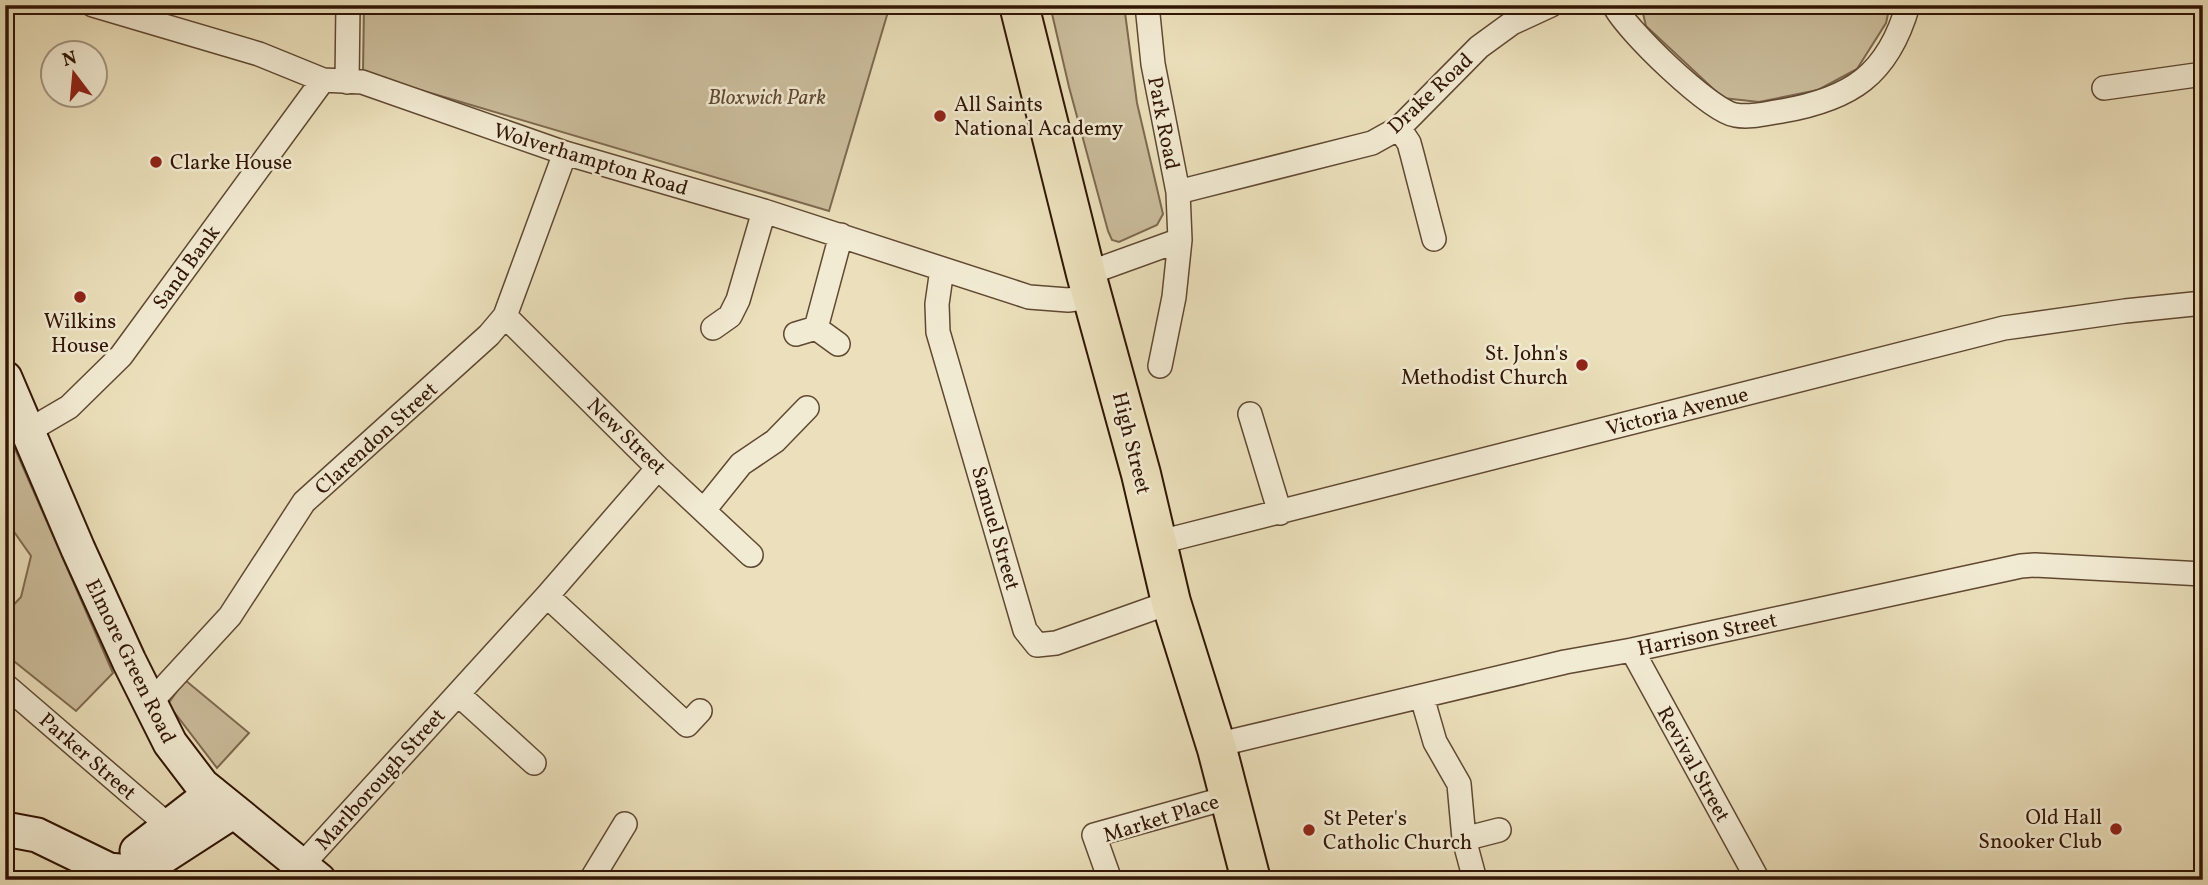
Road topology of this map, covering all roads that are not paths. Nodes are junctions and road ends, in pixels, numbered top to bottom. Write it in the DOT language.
graph roads {
  1 [pos="93,5"];
  2 [pos="348,5"];
  3 [pos="1019,5"];
  4 [pos="1147,5"];
  5 [pos="1551,5"];
  6 [pos="1614,5"];
  7 [pos="1908,5"];
  8 [pos="2203,74"];
  9 [pos="323,80"];
  10 [pos="346,82"];
  11 [pos="2104,88"];
  12 [pos="1399,128"];
  13 [pos="565,153"];
  14 [pos="1178,192"];
  15 [pos="764,211"];
  16 [pos="841,235"];
  17 [pos="1434,239"];
  18 [pos="1180,240"];
  19 [pos="942,269"];
  20 [pos="1089,286"];
  21 [pos="2203,303"];
  22 [pos="505,316"];
  23 [pos="713,328"];
  24 [pos="838,344"];
  25 [pos="1160,366"];
  26 [pos="5,378"];
  27 [pos="807,408"];
  28 [pos="1250,414"];
  29 [pos="27,431"];
  30 [pos="658,468"];
  31 [pos="704,510"];
  32 [pos="1280,513"];
  33 [pos="1156,543"];
  34 [pos="751,555"];
  35 [pos="2203,574"];
  36 [pos="547,596"];
  37 [pos="1171,602"];
  38 [pos="1632,650"];
  39 [pos="5,685"];
  40 [pos="458,694"];
  41 [pos="1422,697"];
  42 [pos="149,704"];
  43 [pos="700,710"];
  44 [pos="1225,745"];
  45 [pos="534,764"];
  46 [pos="1230,797"];
  47 [pos="223,802"];
  48 [pos="170,827"];
  49 [pos="5,829"];
  50 [pos="1499,830"];
  51 [pos="614,832"];
  52 [pos="1464,839"];
  53 [pos="310,873"];
  54 [pos="109,875"];
  55 [pos="1757,879"];
  56 [pos="591,880"];
  57 [pos="1110,880"];
  58 [pos="1251,880"];
  59 [pos="1475,880"];
  1 -- 9 [label="street, Wolverhampton Road"];
  2 -- 10 [label="street"];
  3 -- 20 [label="highway, High Street"];
  4 -- 14 [label="street, Park Road"];
  5 -- 12 [label="street, Drake Road"];
  6 -- 7 [label="street"];
  8 -- 11 [label="street"];
  9 -- 10 [label="street, Wolverhampton Road"];
  9 -- 29 [label="street, Sand Bank"];
  10 -- 13 [label="street, Wolverhampton Road"];
  12 -- 14 [label="street, Drake Road"];
  12 -- 17 [label="street"];
  13 -- 15 [label="street, Wolverhampton Road"];
  13 -- 22 [label="street, Clarendon Street"];
  14 -- 18 [label="street, Park Road"];
  15 -- 16 [label="street, Wolverhampton Road"];
  15 -- 23 [label="street"];
  16 -- 19 [label="street, Wolverhampton Road"];
  16 -- 24 [label="street"];
  18 -- 20 [label="street"];
  18 -- 25 [label="street, Park Road"];
  19 -- 20 [label="street, Wolverhampton Road"];
  19 -- 37 [label="street, Samuel Street"];
  20 -- 33 [label="highway, High Street"];
  21 -- 32 [label="street, Victoria Avenue"];
  22 -- 30 [label="street, New Street"];
  22 -- 42 [label="street, Clarendon Street"];
  26 -- 29 [label="main road, Elmore Green Road"];
  27 -- 31 [label="street"];
  28 -- 32 [label="street"];
  29 -- 42 [label="main road, Elmore Green Road"];
  30 -- 31 [label="street, New Street"];
  30 -- 36 [label="street, Marlborough Street"];
  31 -- 34 [label="street, New Street"];
  32 -- 33 [label="street, Victoria Avenue"];
  33 -- 37 [label="highway, High Street"];
  35 -- 38 [label="street, Harrison Street"];
  36 -- 40 [label="street, Marlborough Street"];
  36 -- 43 [label="street"];
  37 -- 44 [label="highway, High Street"];
  38 -- 41 [label="street, Harrison Street"];
  38 -- 55 [label="street, Revival Street"];
  39 -- 48 [label="street, Parker Street"];
  40 -- 45 [label="street, Marlborough Street"];
  40 -- 53 [label="street, Marlborough Street"];
  41 -- 44 [label="street, Harrison Street"];
  41 -- 52 [label="street"];
  42 -- 47 [label="main road, Elmore Green Road"];
  44 -- 46 [label="highway, High Street"];
  46 -- 57 [label="street, Market Place"];
  46 -- 58 [label="highway, High Street"];
  47 -- 48 [label="main road"];
  47 -- 53 [label="main road, Elmore Green Road"];
  47 -- 54 [label="main road"];
  48 -- 54 [label="main road"];
  49 -- 54 [label="main road"];
  50 -- 52 [label="street"];
  51 -- 56 [label="street"];
  52 -- 59 [label="street"];
}
